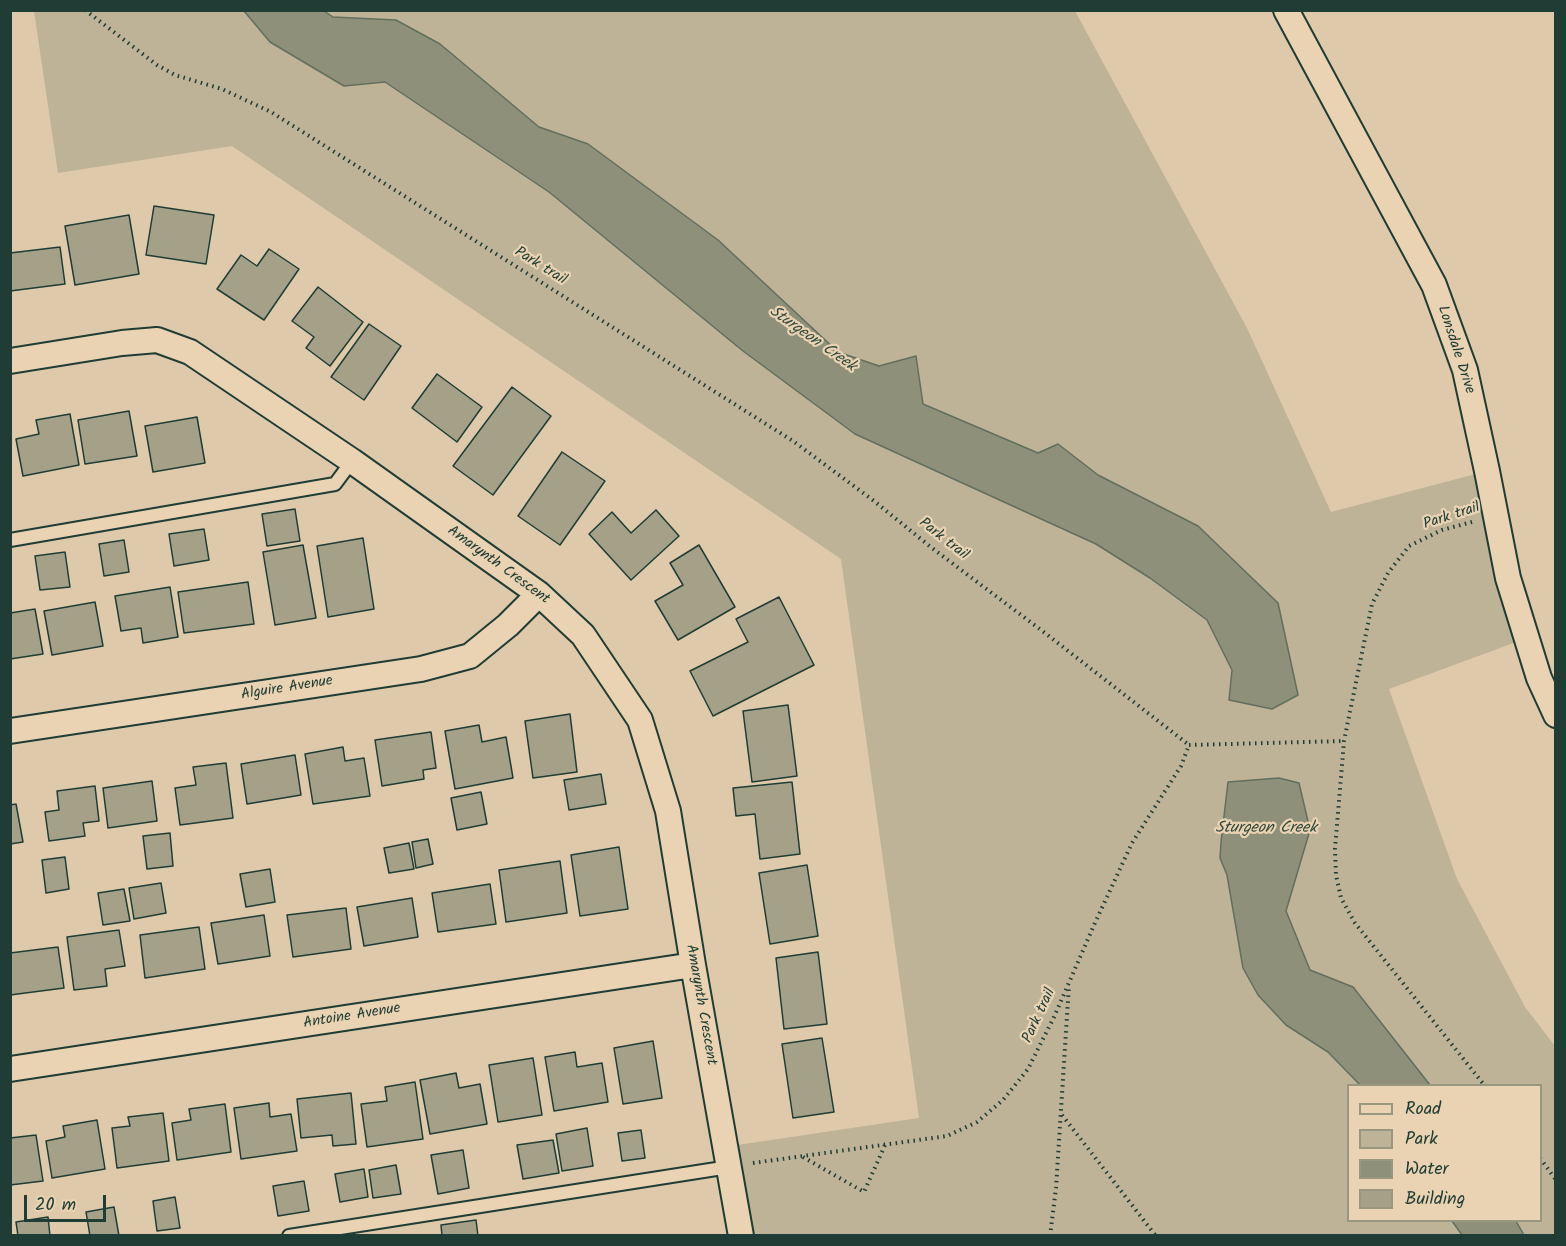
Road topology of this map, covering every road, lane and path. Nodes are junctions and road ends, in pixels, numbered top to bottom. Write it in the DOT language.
graph roads {
  1 [pos="86,10"];
  2 [pos="1286,10"];
  3 [pos="10,362"];
  4 [pos="352,461"];
  5 [pos="1496,516"];
  6 [pos="10,540"];
  7 [pos="539,594"];
  8 [pos="1556,715"];
  9 [pos="10,731"];
  10 [pos="1344,741"];
  11 [pos="1190,745"];
  12 [pos="693,965"];
  13 [pos="1069,982"];
  14 [pos="10,1069"];
  15 [pos="1483,1084"];
  16 [pos="1061,1115"];
  17 [pos="886,1144"];
  18 [pos="802,1156"];
  19 [pos="1542,1161"];
  20 [pos="729,1167"];
  21 [pos="1556,1180"];
  22 [pos="289,1236"];
  23 [pos="741,1236"];
  24 [pos="1050,1236"];
  25 [pos="1156,1236"];
  1 -- 11 [label="path, Park trail"];
  2 -- 5 [label="street, Lonsdale Drive"];
  3 -- 4 [label="street, Amarynth Crescent"];
  4 -- 6 [label="lane"];
  4 -- 7 [label="street, Amarynth Crescent"];
  5 -- 8 [label="street, Lonsdale Drive"];
  5 -- 10 [label="path, Park trail"];
  7 -- 9 [label="street, Alguire Avenue"];
  7 -- 12 [label="street, Amarynth Crescent"];
  10 -- 11 [label="path"];
  10 -- 15 [label="path, Park trail"];
  11 -- 13 [label="path, Park trail"];
  12 -- 14 [label="street, Antoine Avenue"];
  12 -- 20 [label="street, Amarynth Crescent"];
  13 -- 16 [label="path"];
  13 -- 17 [label="path, Park trail"];
  16 -- 24 [label="path"];
  16 -- 25 [label="path"];
  17 -- 18 [label="path, Park trail"];
  17 -- 18 [label="path"];
  18 -- 20 [label="path, Park trail"];
  19 -- 21 [label="path"];
  20 -- 22 [label="lane"];
  20 -- 23 [label="street, Amarynth Crescent"];
}
